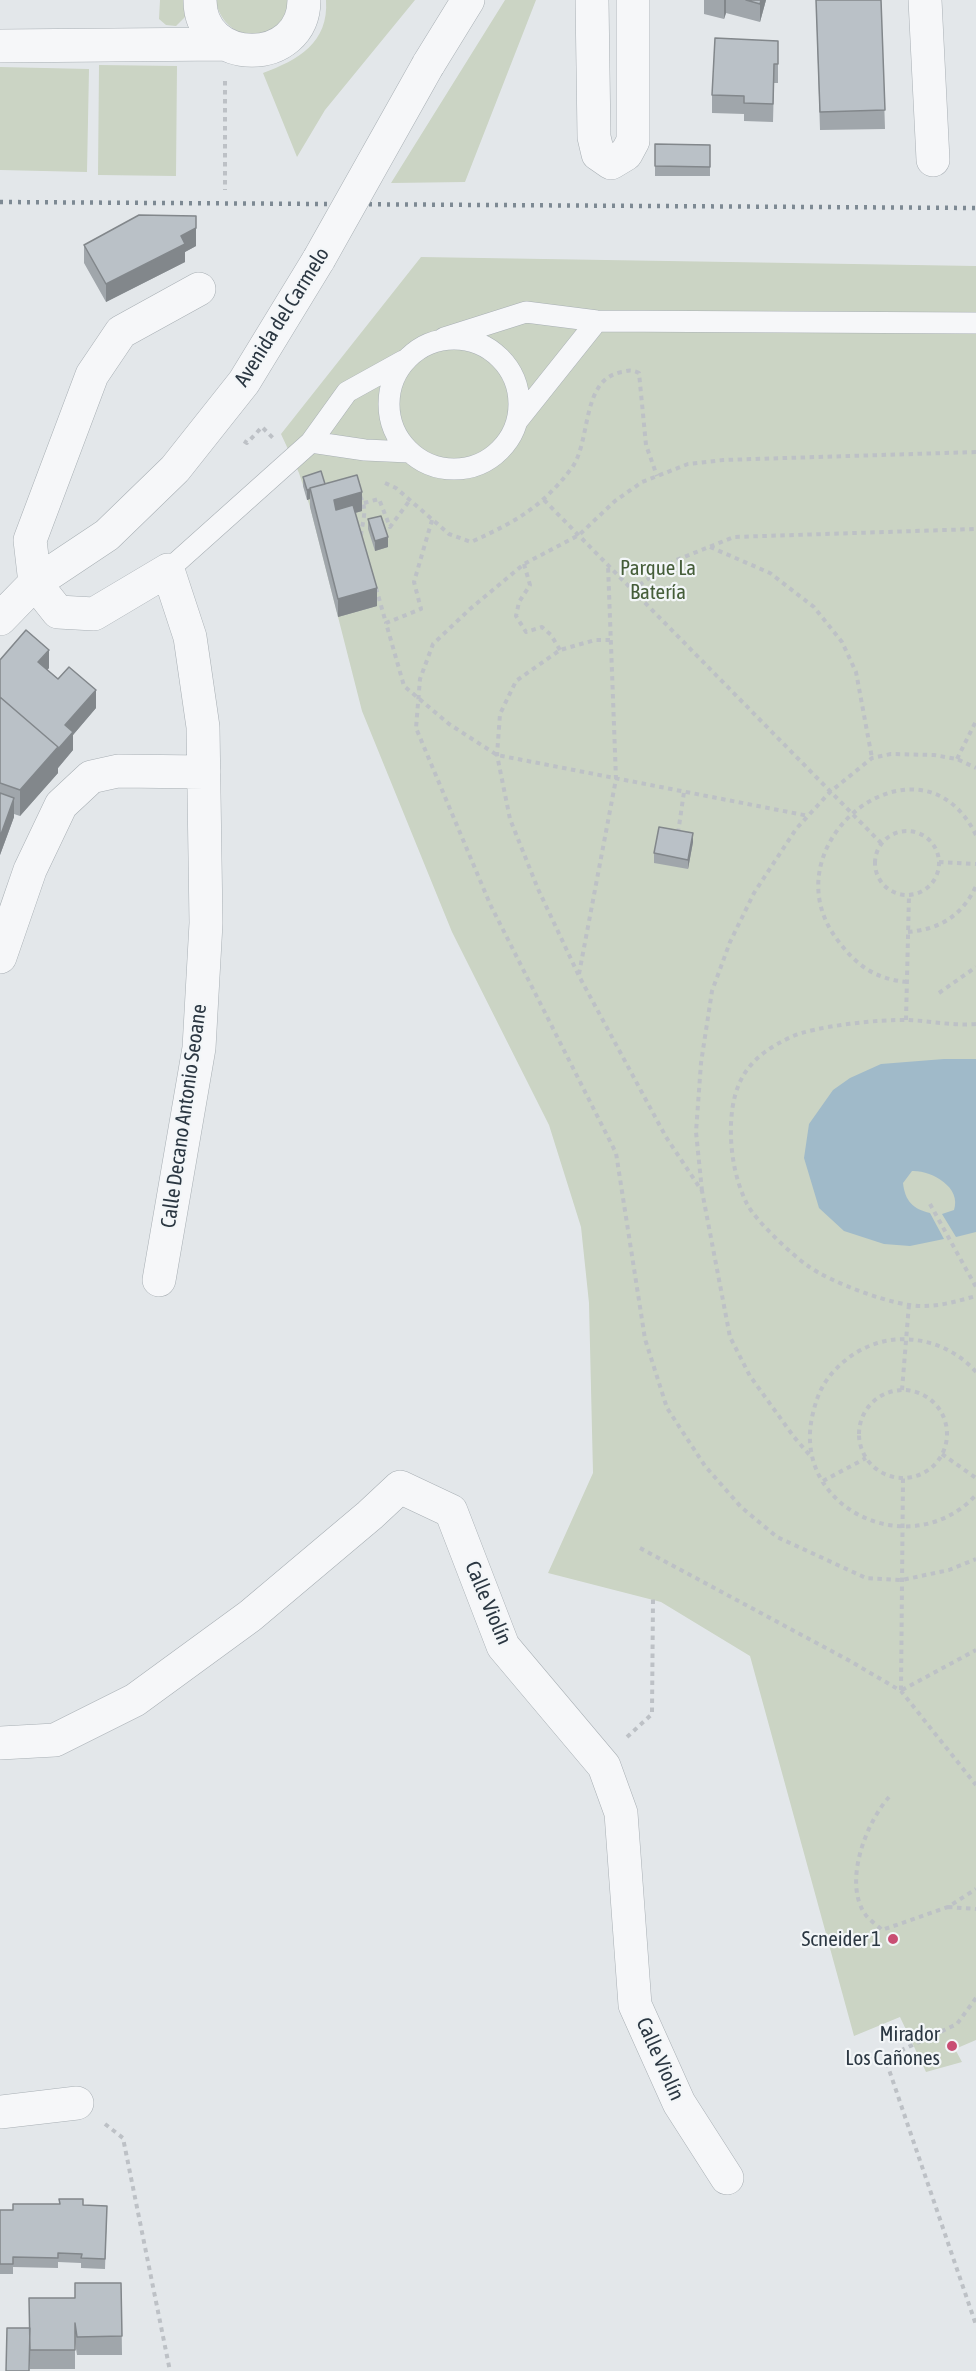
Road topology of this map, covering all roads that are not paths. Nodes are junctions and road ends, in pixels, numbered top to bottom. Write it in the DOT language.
graph roads {
  1 [pos="200,0"];
  2 [pos="304,0"];
  3 [pos="468,0"];
  4 [pos="592,0"];
  5 [pos="633,0"];
  6 [pos="925,0"];
  7 [pos="225,44"];
  8 [pos="0,46"];
  9 [pos="933,160"];
  10 [pos="199,289"];
  11 [pos="597,321"];
  12 [pos="976,323"];
  13 [pos="444,339"];
  14 [pos="404,361"];
  15 [pos="518,420"];
  16 [pos="311,442"];
  17 [pos="409,452"];
  18 [pos="168,570"];
  19 [pos="35,583"];
  20 [pos="0,618"];
  21 [pos="204,772"];
  22 [pos="0,957"];
  23 [pos="159,1281"];
  24 [pos="0,1743"];
  25 [pos="78,2103"];
  26 [pos="0,2112"];
  27 [pos="727,2178"];
  1 -- 7 [label="street"];
  2 -- 7 [label="street"];
  3 -- 19 [label="street, Avenida del Carmelo, bridge"];
  4 -- 5 [label="street"];
  6 -- 9 [label="street"];
  7 -- 8 [label="street"];
  10 -- 19 [label="street"];
  11 -- 12 [label="lane"];
  11 -- 13 [label="lane"];
  11 -- 15 [label="lane"];
  13 -- 14 [label="lane"];
  13 -- 15 [label="lane"];
  14 -- 16 [label="lane"];
  14 -- 17 [label="lane"];
  15 -- 17 [label="lane"];
  16 -- 17 [label="lane"];
  16 -- 18 [label="lane"];
  18 -- 19 [label="street"];
  18 -- 21 [label="street, Calle Decano Antonio Seoane"];
  19 -- 20 [label="street, Avenida del Carmelo"];
  21 -- 22 [label="street"];
  21 -- 23 [label="street, Calle Decano Antonio Seoane"];
  24 -- 27 [label="street, Calle Violín"];
  25 -- 26 [label="street"];
}
